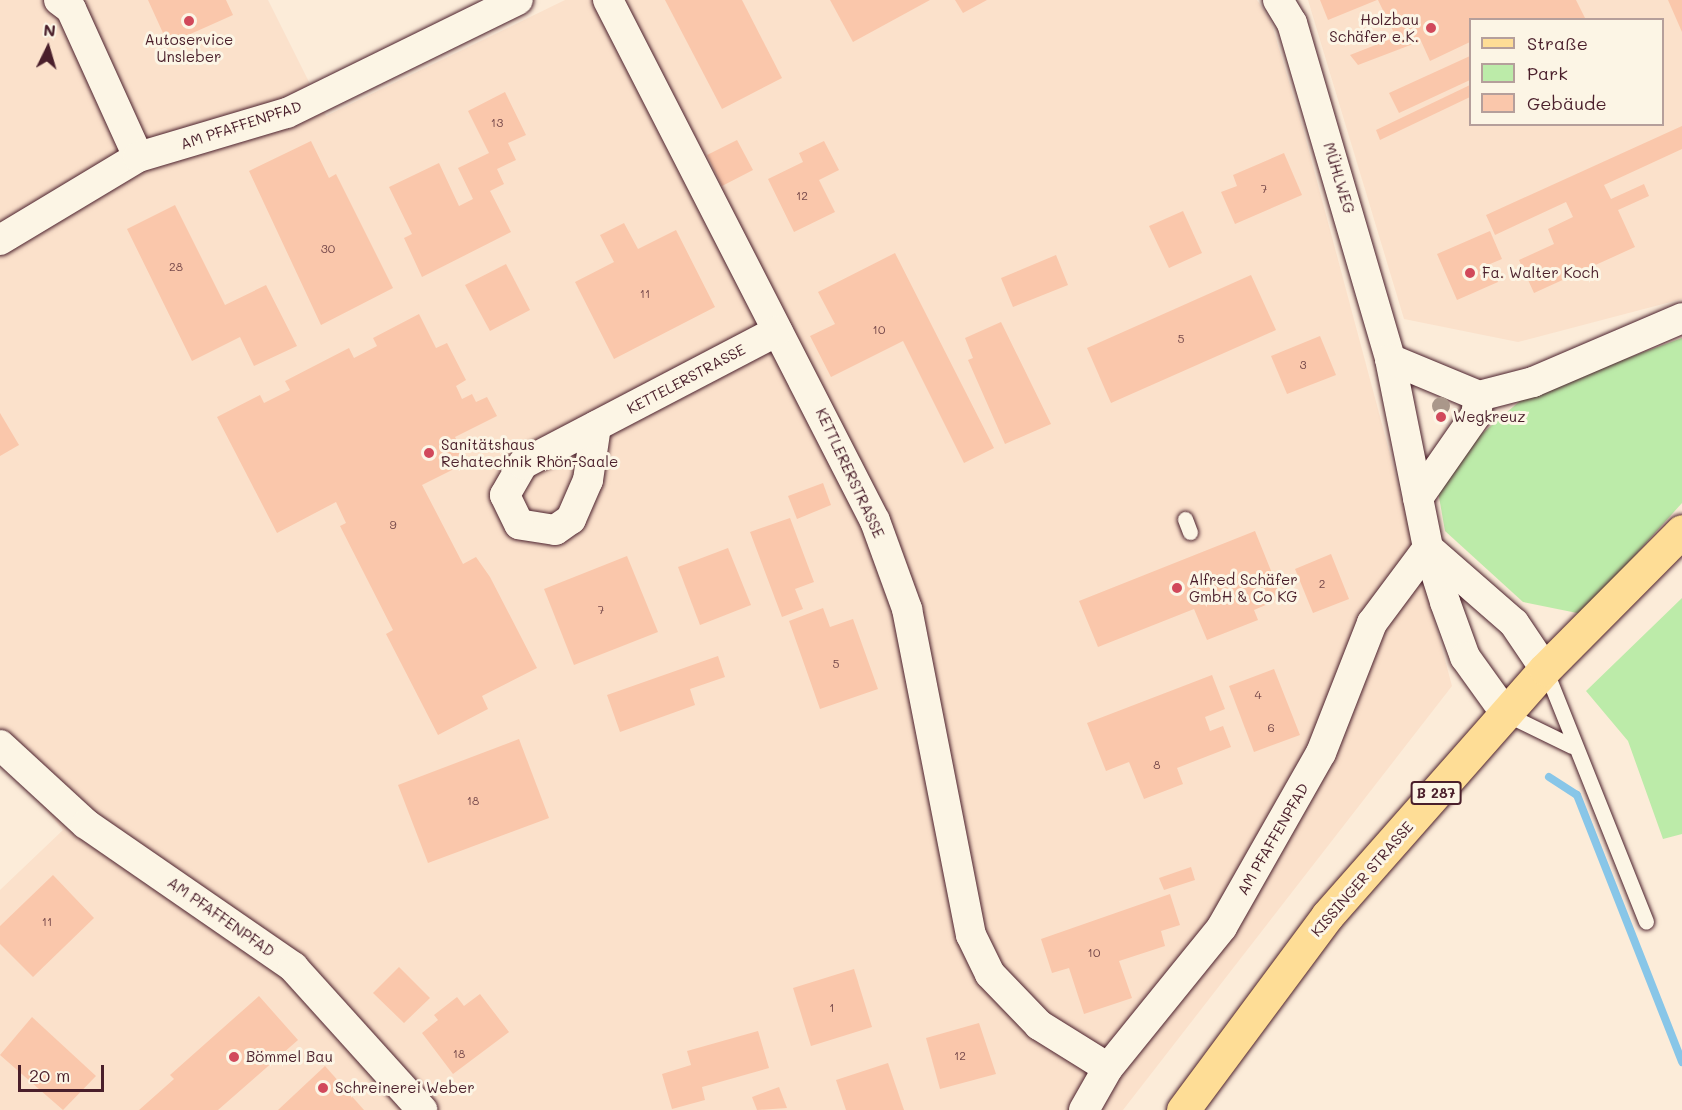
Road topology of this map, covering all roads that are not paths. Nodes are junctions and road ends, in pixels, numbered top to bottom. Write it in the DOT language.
graph roads {
  1 [pos="59,0"];
  2 [pos="518,0"];
  3 [pos="608,0"];
  4 [pos="1278,0"];
  5 [pos="138,157"];
  6 [pos="0,240"];
  7 [pos="1682,318"];
  8 [pos="777,331"];
  9 [pos="1390,359"];
  10 [pos="1479,396"];
  11 [pos="596,426"];
  12 [pos="1418,498"];
  13 [pos="1682,531"];
  14 [pos="1428,548"];
  15 [pos="1545,669"];
  16 [pos="1506,714"];
  17 [pos="0,745"];
  18 [pos="1572,746"];
  19 [pos="1646,922"];
  20 [pos="1108,1068"];
  21 [pos="422,1110"];
  22 [pos="1084,1110"];
  23 [pos="1183,1110"];
  1 -- 5 [label="street"];
  2 -- 5 [label="street, AM PFAFFENPFAD"];
  3 -- 8 [label="street, KETTLERERSTRASSE"];
  4 -- 9 [label="street, MÜHLWEG"];
  5 -- 6 [label="street, AM PFAFFENPFAD"];
  7 -- 10 [label="street"];
  8 -- 11 [label="street, KETTELERSTRASSE"];
  8 -- 20 [label="street, KETTLERERSTRASSE"];
  9 -- 10 [label="street"];
  9 -- 12 [label="street, MÜHLWEG"];
  10 -- 12 [label="street"];
  12 -- 14 [label="street, MÜHLWEG"];
  13 -- 15 [label="main road, KISSINGER STRASSE / B 287"];
  14 -- 15 [label="street"];
  14 -- 16 [label="street, MÜHLWEG"];
  14 -- 20 [label="street, AM PFAFFENPFAD"];
  15 -- 16 [label="main road, KISSINGER STRASSE / B 287"];
  15 -- 18 [label="lane"];
  16 -- 18 [label="lane"];
  16 -- 23 [label="main road, KISSINGER STRASSE / B 287"];
  17 -- 21 [label="street, AM PFAFFENPFAD"];
  18 -- 19 [label="lane"];
  20 -- 22 [label="street, AM PFAFFENPFAD"];
}
